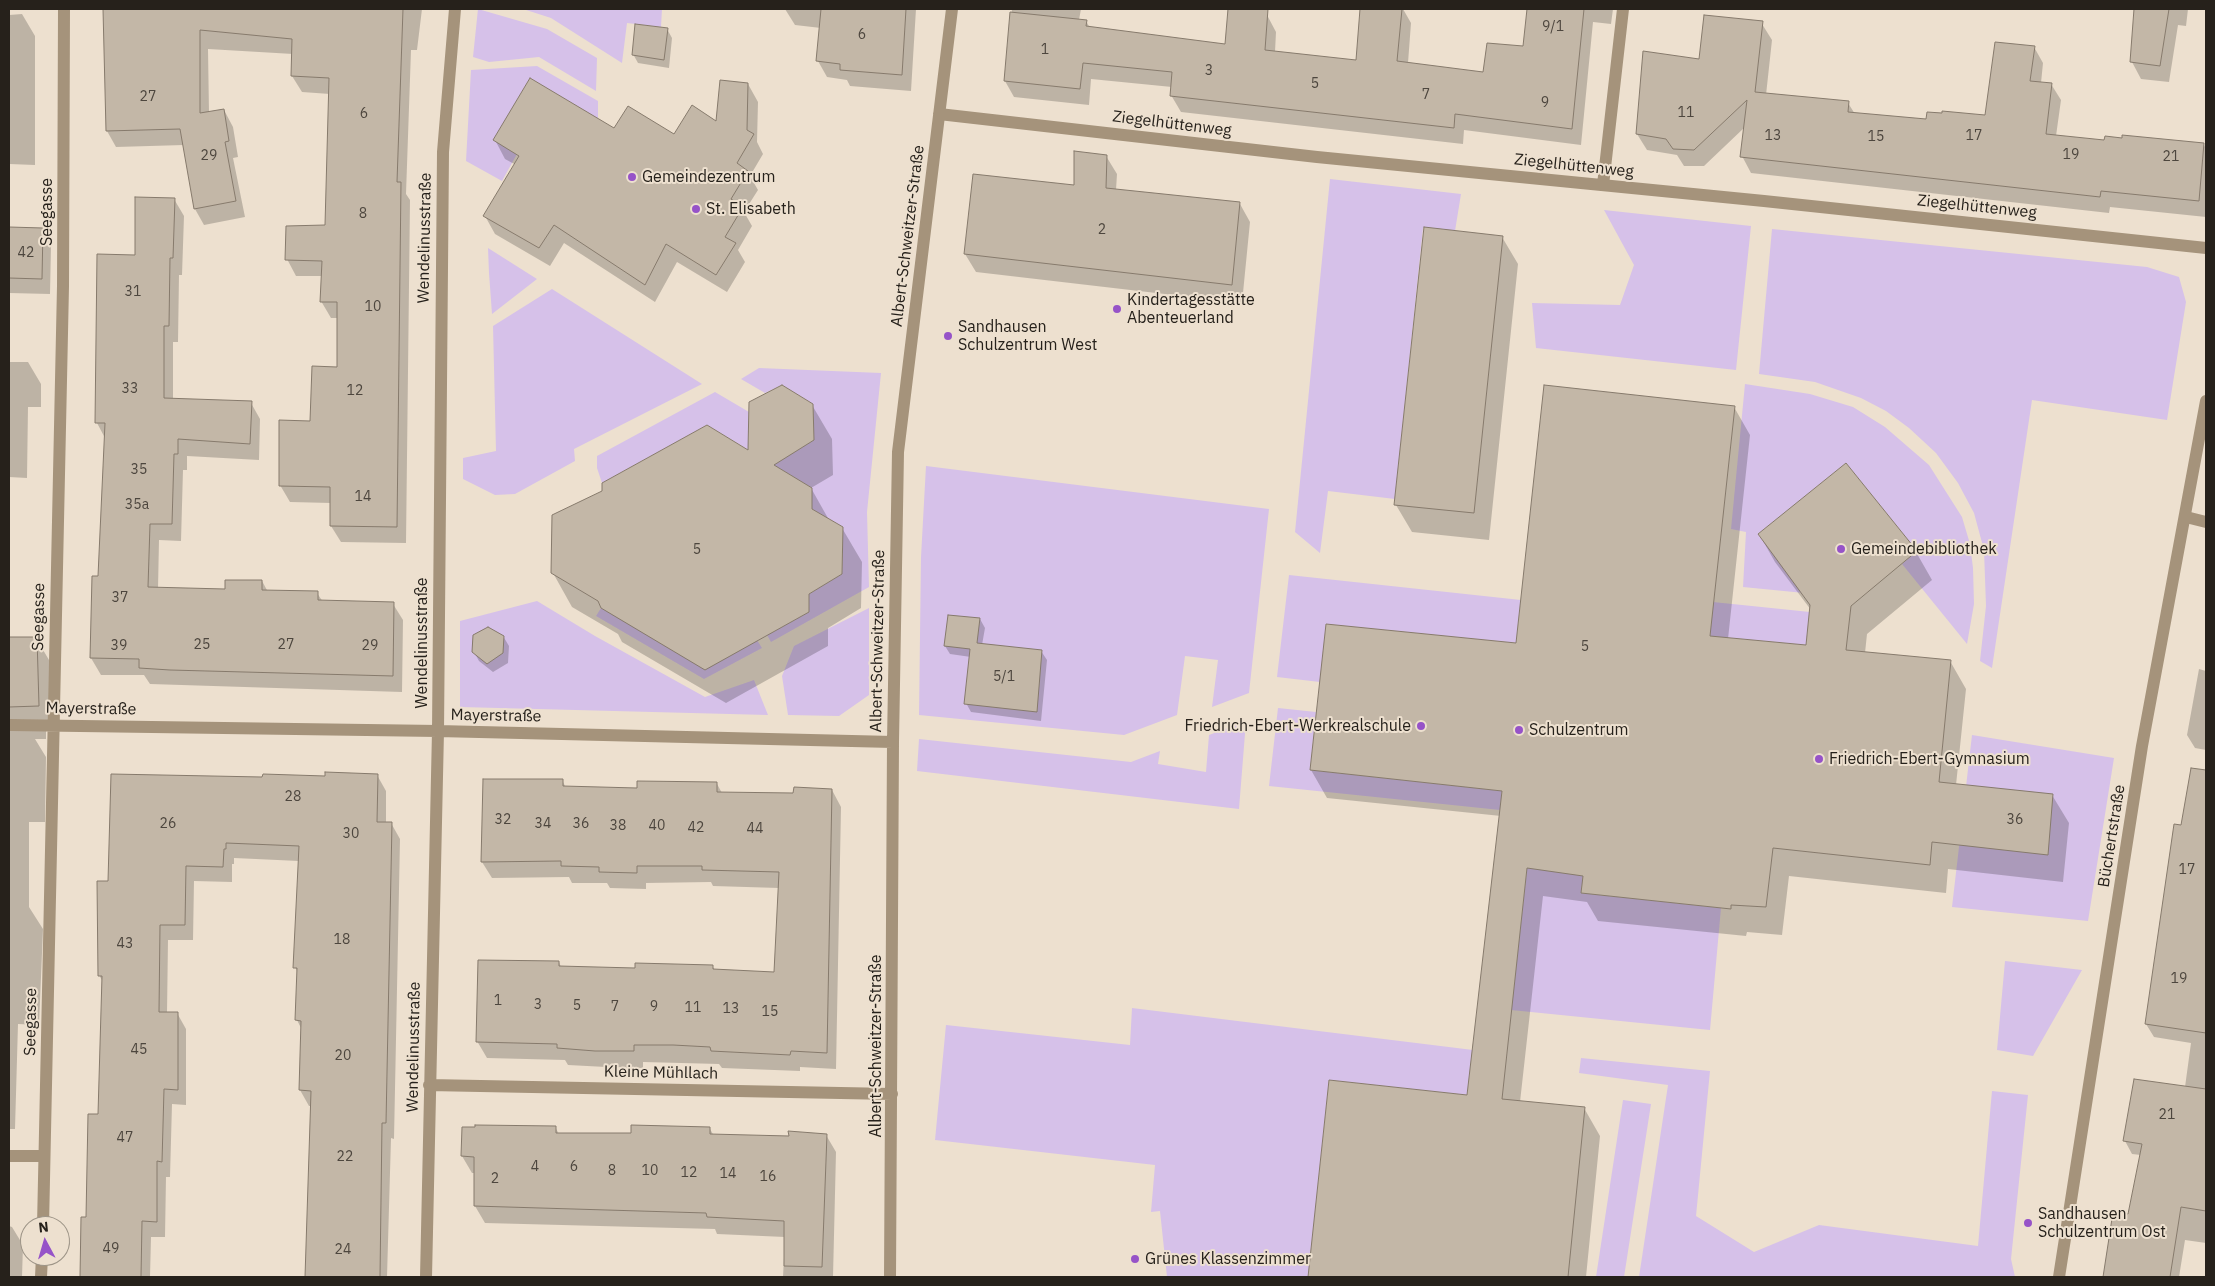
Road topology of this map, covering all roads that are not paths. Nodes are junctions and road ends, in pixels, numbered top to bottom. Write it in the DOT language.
graph roads {
  1 [pos="64,9"];
  2 [pos="455,9"];
  3 [pos="952,9"];
  4 [pos="1623,9"];
  5 [pos="939,114"];
  6 [pos="1603,184"];
  7 [pos="2206,248"];
  8 [pos="2206,401"];
  9 [pos="2186,516"];
  10 [pos="2206,522"];
  11 [pos="9,725"];
  12 [pos="53,725"];
  13 [pos="438,731"];
  14 [pos="893,742"];
  15 [pos="429,1085"];
  16 [pos="892,1094"];
  17 [pos="9,1156"];
  18 [pos="44,1156"];
  19 [pos="42,1216"];
  20 [pos="426,1277"];
  21 [pos="890,1277"];
  22 [pos="2059,1277"];
  1 -- 12 [label="street, Seegasse"];
  2 -- 13 [label="street, Wendelinusstraße"];
  3 -- 5 [label="street, Albert-Schweitzer-Straße"];
  4 -- 6 [label="street"];
  5 -- 6 [label="street, Ziegelhüttenweg"];
  5 -- 14 [label="street, Albert-Schweitzer-Straße"];
  6 -- 7 [label="street, Ziegelhüttenweg"];
  8 -- 9 [label="street, Büchertstraße"];
  9 -- 10 [label="street"];
  9 -- 22 [label="street, Büchertstraße"];
  11 -- 12 [label="street, Mayerstraße"];
  12 -- 13 [label="street, Mayerstraße"];
  12 -- 18 [label="street, Seegasse"];
  13 -- 14 [label="street, Mayerstraße"];
  13 -- 15 [label="street, Wendelinusstraße"];
  14 -- 16 [label="street, Albert-Schweitzer-Straße"];
  15 -- 16 [label="street, Kleine Mühllach"];
  15 -- 20 [label="street, Wendelinusstraße"];
  16 -- 21 [label="street, Albert-Schweitzer-Straße"];
  17 -- 18 [label="street"];
  18 -- 19 [label="street, Seegasse"];
}
